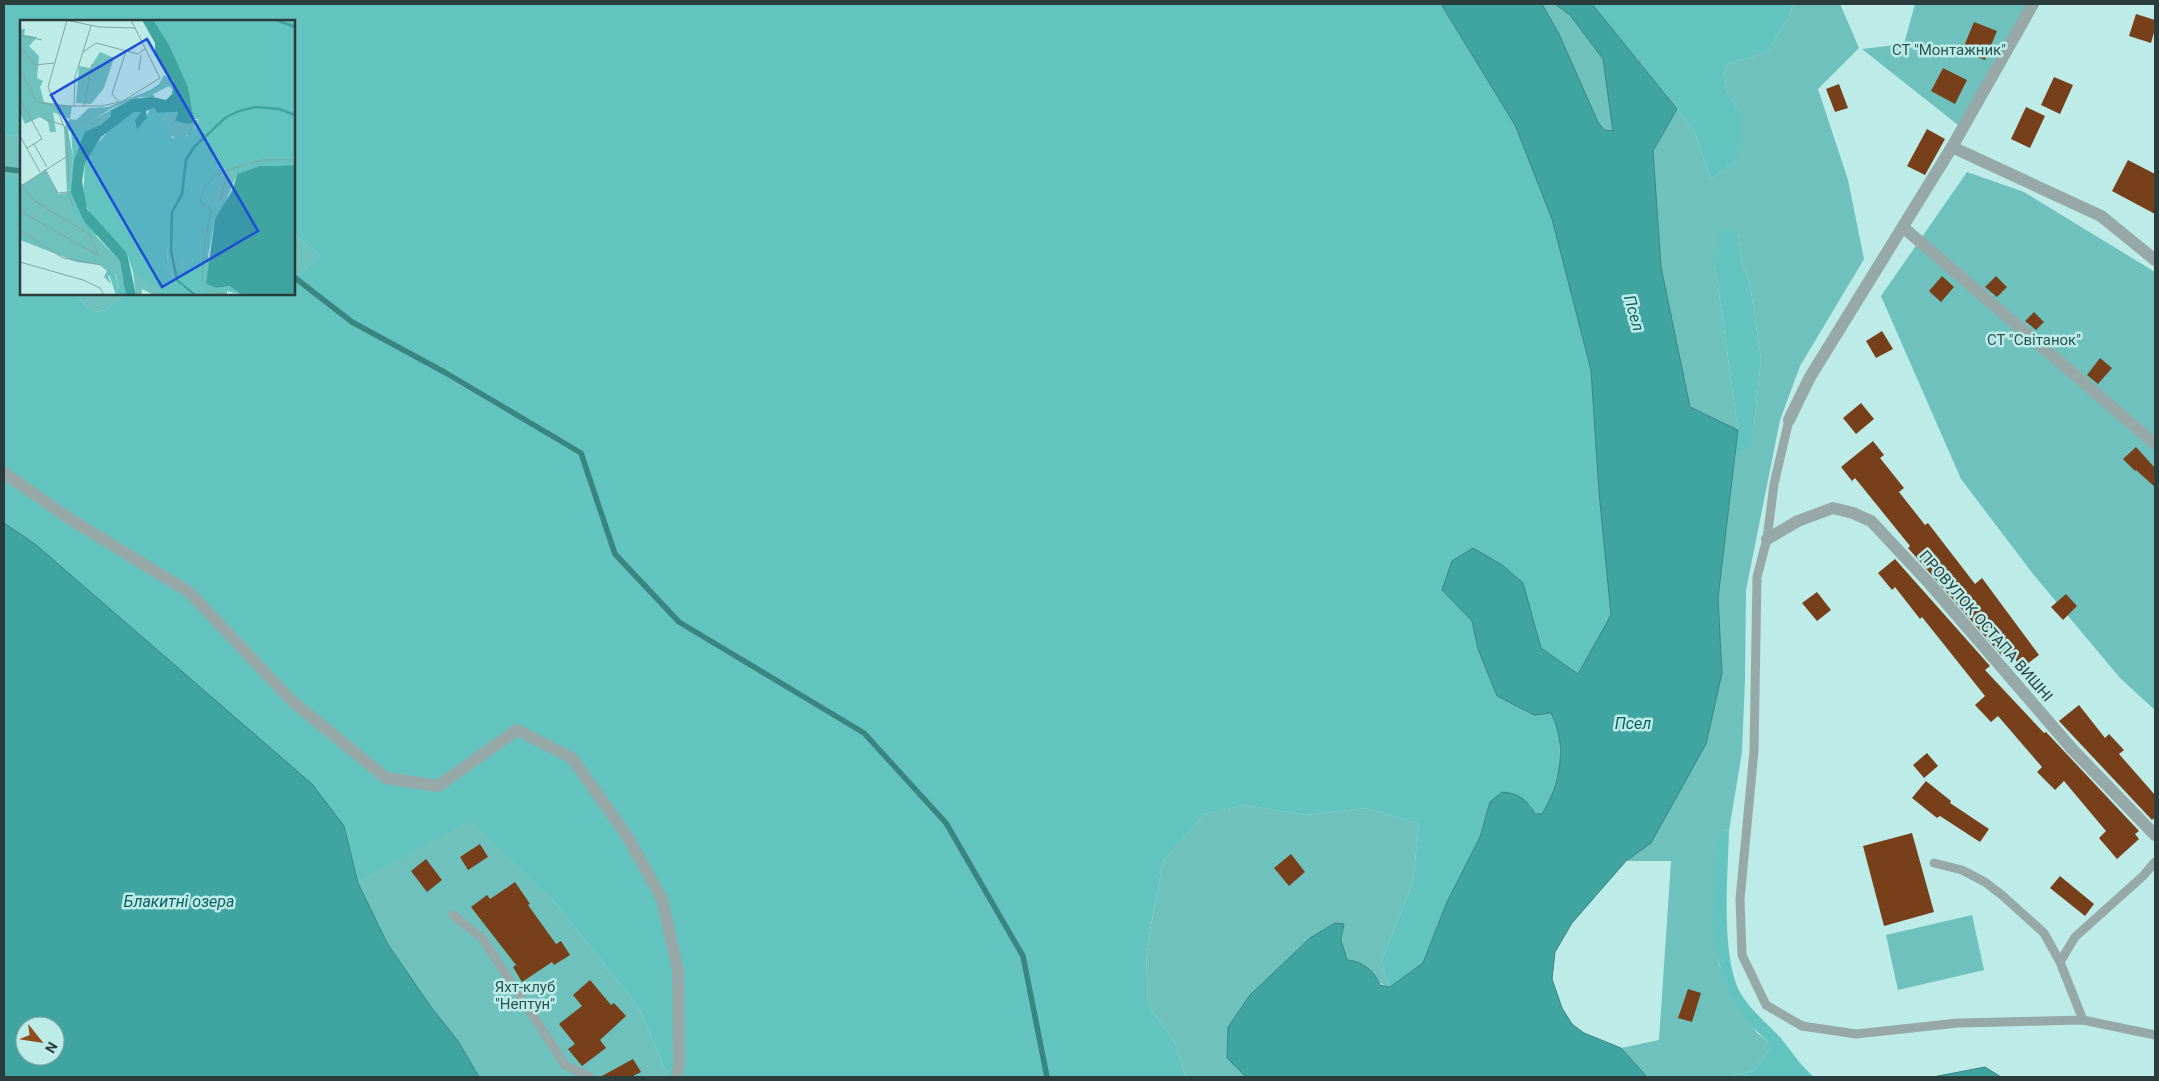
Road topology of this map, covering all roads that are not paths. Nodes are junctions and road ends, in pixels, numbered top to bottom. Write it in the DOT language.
graph roads {
  1 [pos="2033,4"];
  2 [pos="1952,147"];
  3 [pos="1904,228"];
  4 [pos="2155,260"];
  5 [pos="1789,420"];
  6 [pos="2155,444"];
  7 [pos="4,473"];
  8 [pos="1766,539"];
  9 [pos="2155,835"];
  10 [pos="2155,862"];
  11 [pos="1934,863"];
  12 [pos="453,915"];
  13 [pos="2060,962"];
  14 [pos="2083,1020"];
  15 [pos="2155,1035"];
  16 [pos="590,1077"];
  17 [pos="677,1077"];
  1 -- 2 [label="street"];
  2 -- 3 [label="street"];
  2 -- 4 [label="street"];
  3 -- 5 [label="street"];
  3 -- 6 [label="street"];
  5 -- 8 [label="lane"];
  7 -- 17 [label="street"];
  8 -- 9 [label="street, ПРОВУЛОК ОСТАПА ВИШНІ"];
  8 -- 14 [label="lane"];
  10 -- 13 [label="lane"];
  11 -- 13 [label="lane"];
  12 -- 16 [label="lane"];
  13 -- 14 [label="lane"];
  14 -- 15 [label="lane"];
}
